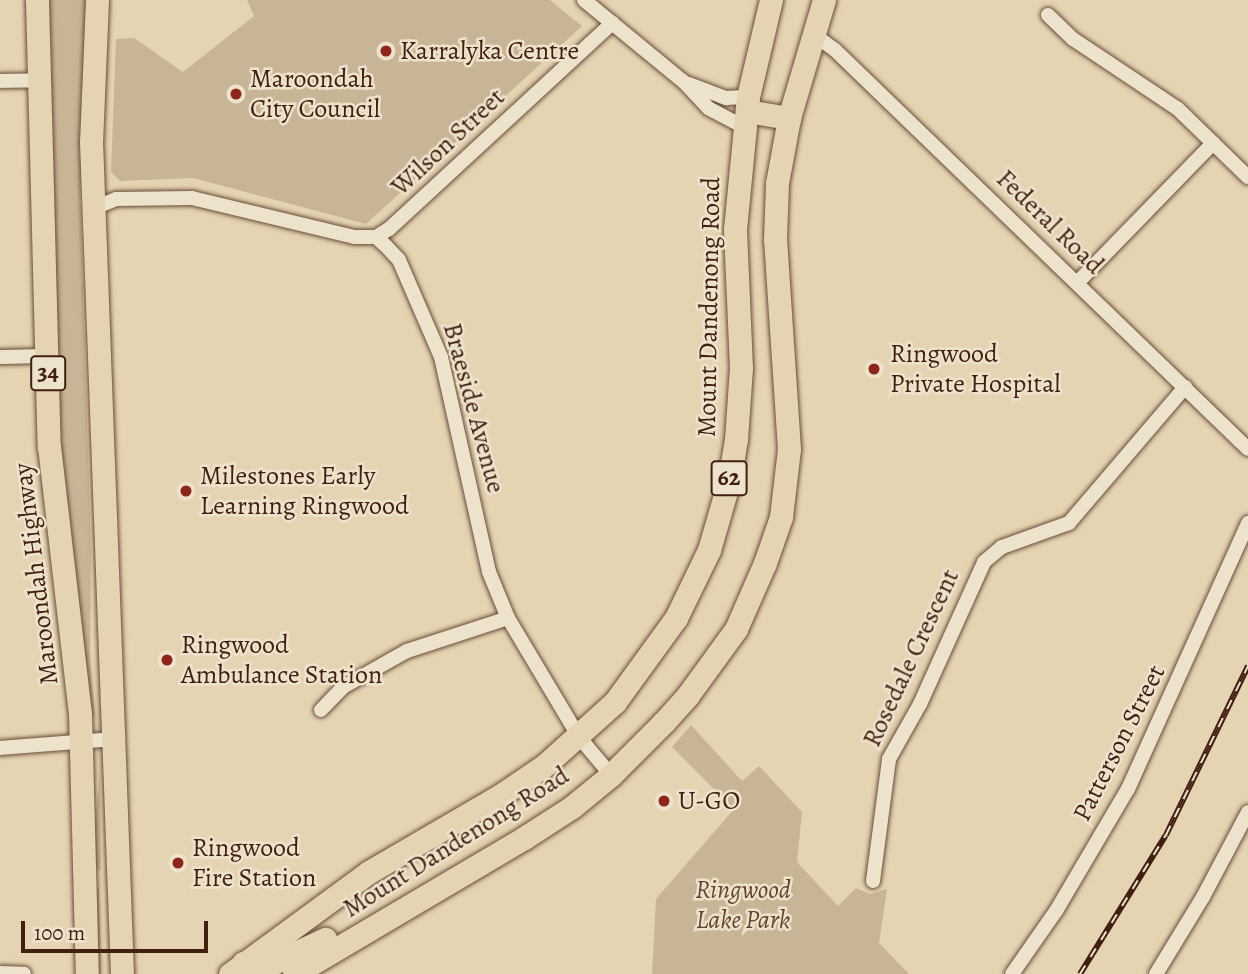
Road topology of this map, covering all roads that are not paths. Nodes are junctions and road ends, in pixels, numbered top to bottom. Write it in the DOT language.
graph roads {
  1 [pos="37,0"];
  2 [pos="97,0"];
  3 [pos="584,0"];
  4 [pos="771,0"];
  5 [pos="824,0"];
  6 [pos="1048,15"];
  7 [pos="612,23"];
  8 [pos="813,34"];
  9 [pos="39,80"];
  10 [pos="0,81"];
  11 [pos="684,82"];
  12 [pos="746,112"];
  13 [pos="789,118"];
  14 [pos="1213,143"];
  15 [pos="1248,177"];
  16 [pos="93,208"];
  17 [pos="376,237"];
  18 [pos="1077,282"];
  19 [pos="47,356"];
  20 [pos="0,357"];
  21 [pos="1185,387"];
  22 [pos="1248,449"];
  23 [pos="1248,523"];
  24 [pos="508,618"];
  25 [pos="321,710"];
  26 [pos="579,737"];
  27 [pos="114,739"];
  28 [pos="81,744"];
  29 [pos="0,748"];
  30 [pos="611,775"];
  31 [pos="1248,811"];
  32 [pos="873,881"];
  33 [pos="322,904"];
  34 [pos="334,942"];
  35 [pos="237,968"];
  36 [pos="0,973"];
  37 [pos="24,974"];
  38 [pos="87,974"];
  39 [pos="122,974"];
  40 [pos="294,974"];
  41 [pos="1012,974"];
  42 [pos="1156,974"];
  1 -- 9 [label="main road, Maroondah Highway / 34"];
  2 -- 16 [label="main road, 34"];
  3 -- 7 [label="street"];
  4 -- 12 [label="main road, Mount Dandenong Road / 62"];
  5 -- 8 [label="main road, Mount Dandenong Road / 62"];
  6 -- 14 [label="street"];
  7 -- 11 [label="street"];
  7 -- 17 [label="street, Wilson Street"];
  8 -- 13 [label="main road, Mount Dandenong Road / 62"];
  8 -- 18 [label="street, Federal Road"];
  9 -- 10 [label="street"];
  9 -- 19 [label="main road, Maroondah Highway / 34"];
  11 -- 12 [label="street"];
  11 -- 12 [label="street"];
  12 -- 13 [label="main road"];
  12 -- 26 [label="main road, Mount Dandenong Road / 62"];
  13 -- 30 [label="main road, Mount Dandenong Road / 62"];
  14 -- 15 [label="street"];
  14 -- 18 [label="street"];
  16 -- 17 [label="street"];
  16 -- 27 [label="main road, 34"];
  17 -- 24 [label="street, Braeside Avenue"];
  18 -- 21 [label="street, Federal Road"];
  19 -- 20 [label="street"];
  19 -- 28 [label="main road, Maroondah Highway / 34"];
  21 -- 22 [label="street, Federal Road"];
  21 -- 32 [label="street, Rosedale Crescent"];
  23 -- 41 [label="street, Patterson Street"];
  24 -- 25 [label="street"];
  24 -- 26 [label="street, Braeside Avenue"];
  26 -- 30 [label="street, Braeside Avenue"];
  26 -- 33 [label="main road, Mount Dandenong Road / 62"];
  27 -- 28 [label="street"];
  27 -- 39 [label="main road, 34"];
  28 -- 29 [label="street"];
  28 -- 38 [label="main road, Maroondah Highway / 34"];
  30 -- 34 [label="main road, Mount Dandenong Road / 62"];
  31 -- 42 [label="street"];
  33 -- 34 [label="main road"];
  33 -- 35 [label="main road, Mount Dandenong Road / 62"];
  34 -- 35 [label="main road"];
  34 -- 40 [label="main road, Mount Dandenong Road / 62"];
  36 -- 37 [label="street"];
}
